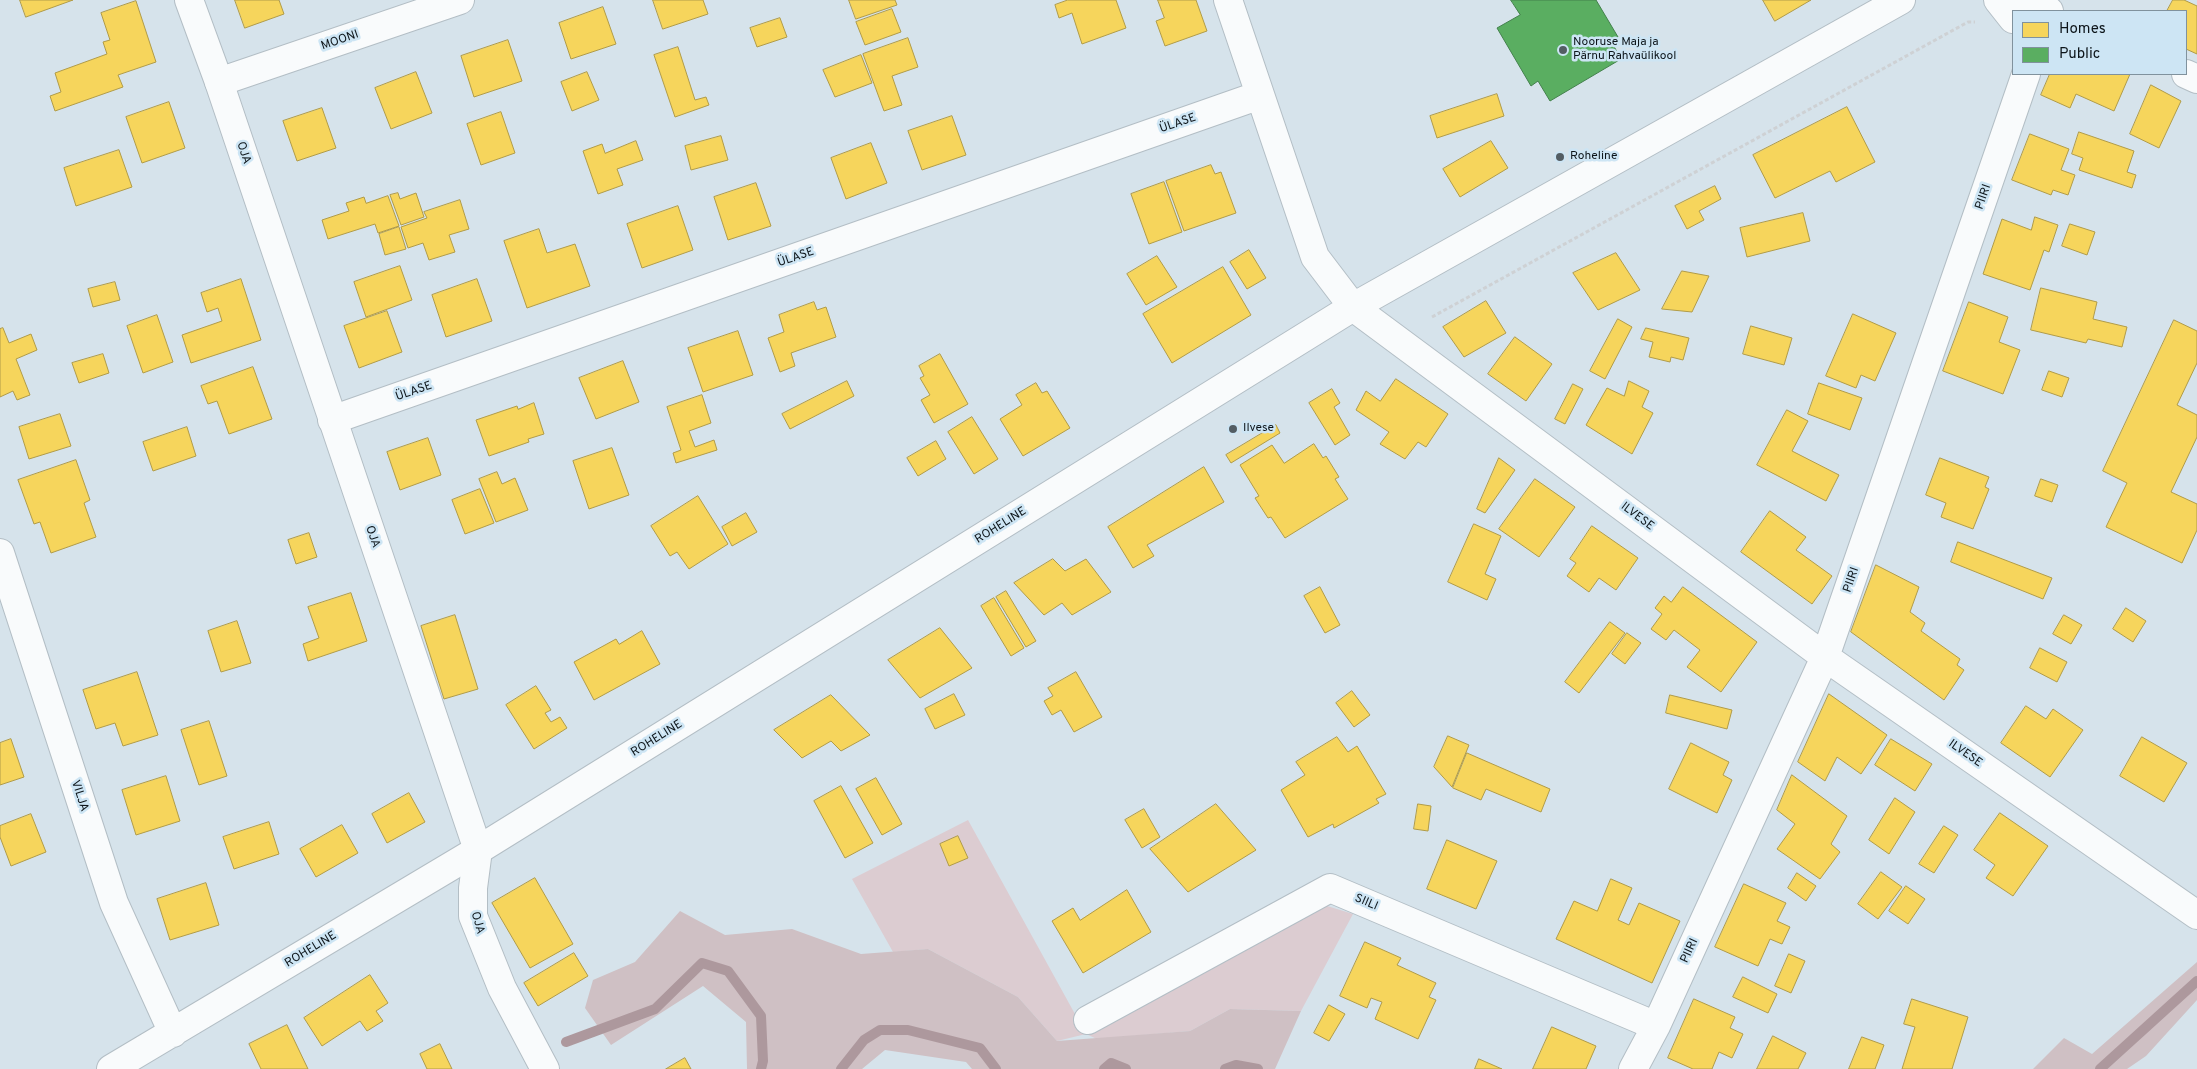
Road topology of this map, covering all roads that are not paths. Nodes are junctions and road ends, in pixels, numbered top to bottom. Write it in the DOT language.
graph roads {
  1 [pos="189,0"];
  2 [pos="460,0"];
  3 [pos="1228,0"];
  4 [pos="1901,0"];
  5 [pos="1998,0"];
  6 [pos="2025,0"];
  7 [pos="2048,10"];
  8 [pos="2012,17"];
  9 [pos="2026,75"];
  10 [pos="219,82"];
  11 [pos="1260,95"];
  12 [pos="1353,307"];
  13 [pos="332,420"];
  14 [pos="0,553"];
  15 [pos="1825,657"];
  16 [pos="478,850"];
  17 [pos="2197,915"];
  18 [pos="1088,1020"];
  19 [pos="1656,1026"];
  20 [pos="173,1033"];
  21 [pos="111,1069"];
  22 [pos="545,1069"];
  23 [pos="1633,1069"];
  1 -- 10 [label="street, OJA"];
  2 -- 10 [label="street, MOONI"];
  3 -- 11 [label="street, ILVESE"];
  4 -- 12 [label="street, ROHELINE"];
  5 -- 8 [label="street"];
  6 -- 7 [label="street"];
  9 -- 15 [label="street, PIIRI"];
  10 -- 13 [label="street, OJA"];
  11 -- 12 [label="street, ILVESE"];
  11 -- 13 [label="street, ÜLASE"];
  12 -- 15 [label="street, ILVESE"];
  12 -- 16 [label="street, ROHELINE"];
  13 -- 16 [label="street, OJA"];
  14 -- 20 [label="street, VILJA"];
  15 -- 17 [label="street, ILVESE"];
  15 -- 19 [label="street, PIIRI"];
  16 -- 20 [label="street, ROHELINE"];
  16 -- 22 [label="street, OJA"];
  18 -- 19 [label="street, SIILI"];
  19 -- 23 [label="street, PIIRI"];
  20 -- 21 [label="street, ROHELINE"];
}
